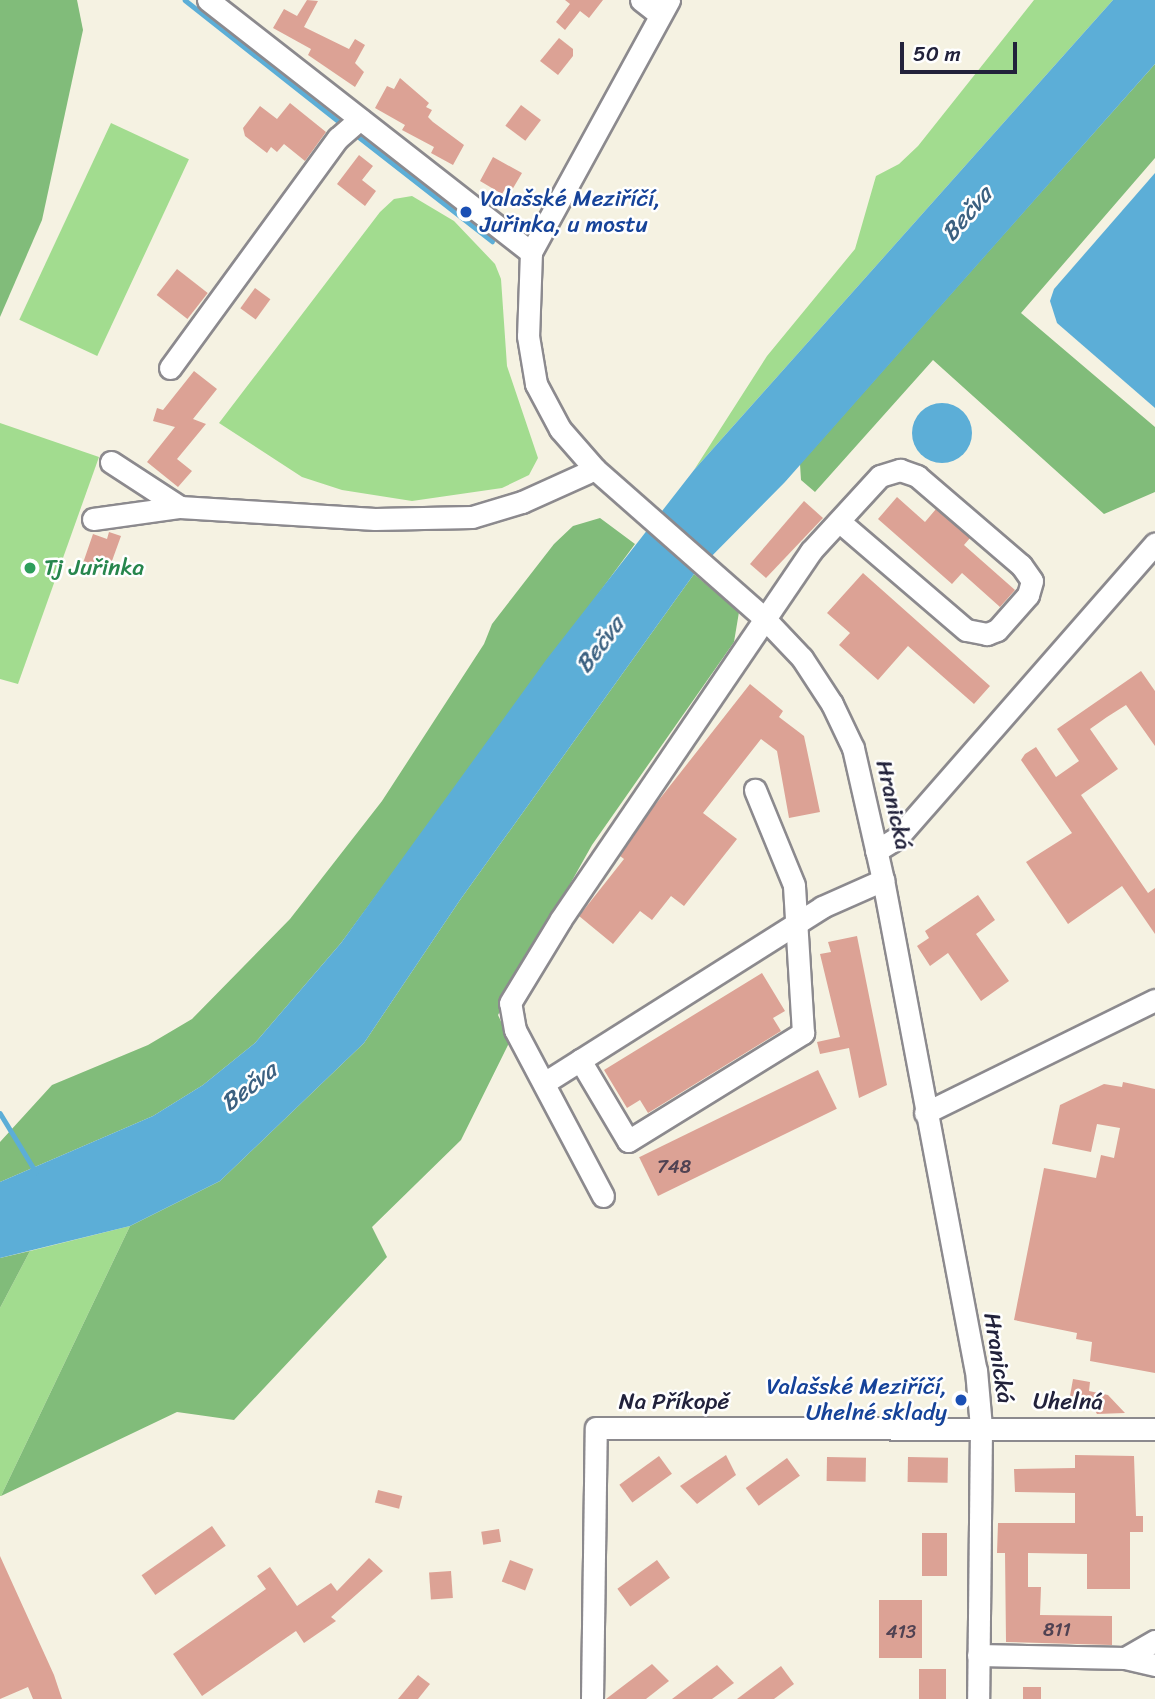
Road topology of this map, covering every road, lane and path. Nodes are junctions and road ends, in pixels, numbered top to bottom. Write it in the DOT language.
graph roads {
  1 [pos="208,0"];
  2 [pos="641,0"];
  3 [pos="665,8"];
  4 [pos="360,119"];
  5 [pos="531,252"];
  6 [pos="170,368"];
  7 [pos="111,462"];
  8 [pos="596,469"];
  9 [pos="180,507"];
  10 [pos="93,519"];
  11 [pos="840,522"];
  12 [pos="1155,544"];
  13 [pos="764,618"];
  14 [pos="755,790"];
  15 [pos="876,851"];
  16 [pos="883,880"];
  17 [pos="797,923"];
  18 [pos="1155,1000"];
  19 [pos="580,1060"];
  20 [pos="544,1083"];
  21 [pos="925,1113"];
  22 [pos="603,1196"];
  23 [pos="981,1427"];
  24 [pos="1155,1429"];
  25 [pos="1155,1642"];
  26 [pos="978,1655"];
  27 [pos="1125,1658"];
  28 [pos="1155,1665"];
  29 [pos="592,1699"];
  30 [pos="978,1699"];
  1 -- 4 [label="street"];
  2 -- 3 [label="street"];
  3 -- 5 [label="street"];
  4 -- 5 [label="street"];
  4 -- 6 [label="street"];
  5 -- 8 [label="street, Hranická"];
  7 -- 9 [label="street"];
  8 -- 9 [label="street"];
  8 -- 13 [label="street, Hranická"];
  9 -- 10 [label="street"];
  11 -- 11 [label="street"];
  11 -- 13 [label="street"];
  12 -- 15 [label="street"];
  13 -- 15 [label="street, Hranická"];
  13 -- 20 [label="street"];
  14 -- 17 [label="street"];
  15 -- 16 [label="street, Hranická"];
  16 -- 17 [label="street"];
  16 -- 21 [label="street, Hranická"];
  17 -- 19 [label="street"];
  17 -- 19 [label="street"];
  18 -- 21 [label="street"];
  19 -- 20 [label="street"];
  20 -- 22 [label="street"];
  21 -- 23 [label="street, Hranická"];
  23 -- 24 [label="street, Uhelná"];
  23 -- 26 [label="street, Hranická"];
  23 -- 29 [label="street, Na Příkopě"];
  25 -- 27 [label="street"];
  26 -- 27 [label="street"];
  26 -- 30 [label="street, Hranická"];
  27 -- 28 [label="street"];
}
